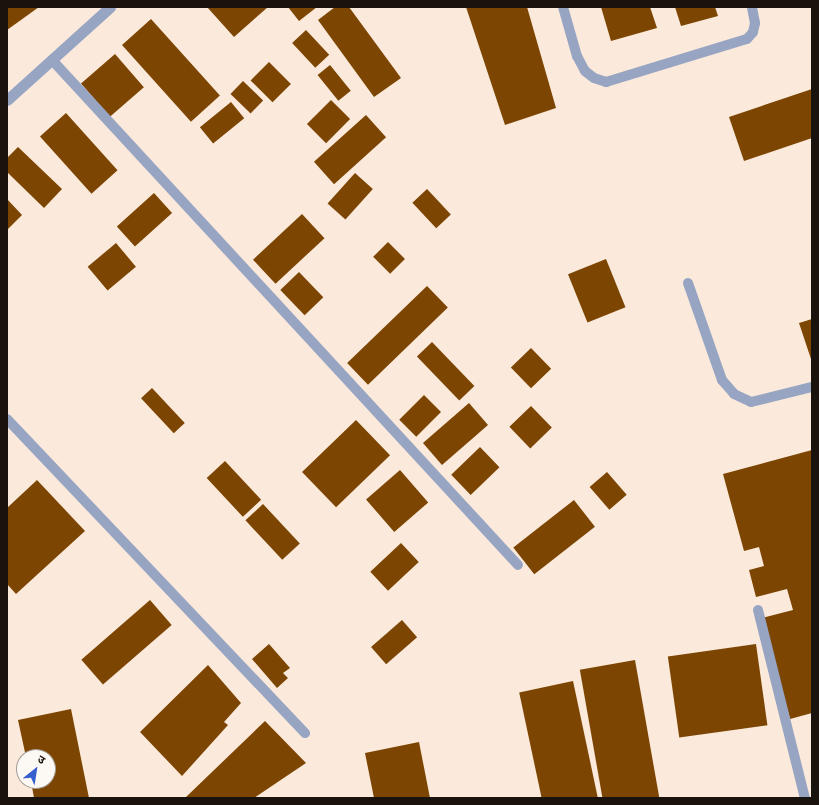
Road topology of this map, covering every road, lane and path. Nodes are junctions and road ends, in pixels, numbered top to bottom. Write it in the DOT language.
graph roads {
  1 [pos="110,7"];
  2 [pos="563,7"];
  3 [pos="752,7"];
  4 [pos="52,60"];
  5 [pos="7,100"];
  6 [pos="688,283"];
  7 [pos="812,387"];
  8 [pos="7,419"];
  9 [pos="518,564"];
  10 [pos="758,610"];
  11 [pos="305,733"];
  12 [pos="804,798"];
  1 -- 4 [label="street"];
  2 -- 3 [label="lane"];
  4 -- 5 [label="street"];
  4 -- 9 [label="lane"];
  6 -- 7 [label="lane"];
  8 -- 11 [label="lane"];
  10 -- 12 [label="lane"];
}
